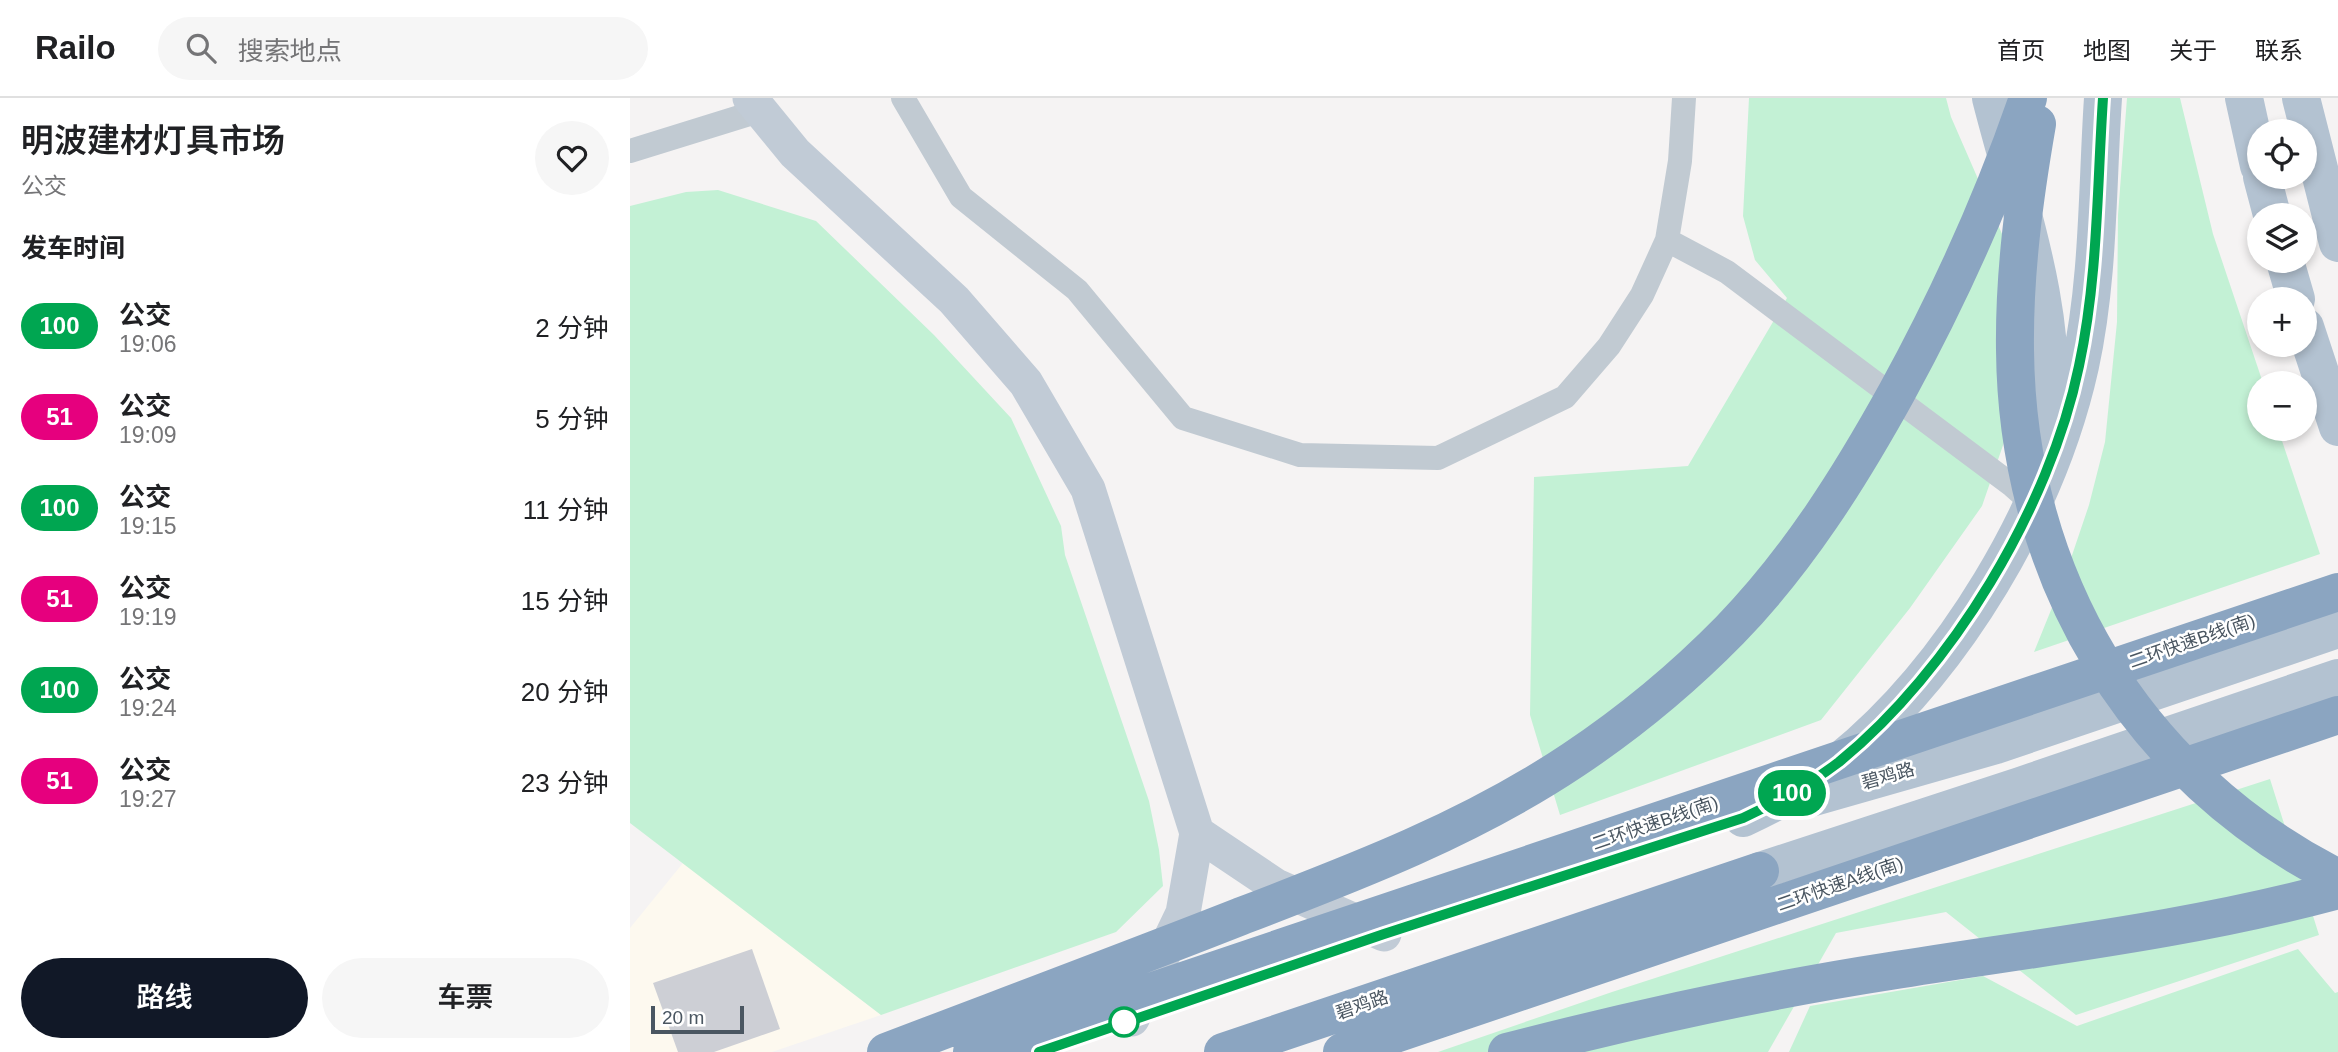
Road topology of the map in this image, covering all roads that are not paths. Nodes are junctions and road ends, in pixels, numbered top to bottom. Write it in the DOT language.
graph roads {
  1 [pos="903,98"];
  2 [pos="1684,98"];
  3 [pos="1991,98"];
  4 [pos="2028,98"];
  5 [pos="2042,98"];
  6 [pos="2103,98"];
  7 [pos="2244,98"];
  8 [pos="2301,98"];
  9 [pos="755,105"];
  10 [pos="2249,119"];
  11 [pos="630,151"];
  12 [pos="1667,240"];
  13 [pos="2338,243"];
  14 [pos="2315,357"];
  15 [pos="2338,427"];
  16 [pos="2036,493"];
  17 [pos="2338,592"];
  18 [pos="2338,629"];
  19 [pos="2338,678"];
  20 [pos="2338,715"];
  21 [pos="1743,818"];
  22 [pos="1196,833"];
  23 [pos="1760,871"];
  24 [pos="2338,878"];
  25 [pos="2338,890"];
  26 [pos="1384,934"];
  27 [pos="1132,1019"];
  28 [pos="886,1052"];
  29 [pos="972,1052"];
  30 [pos="1039,1052"];
  31 [pos="1223,1052"];
  32 [pos="1342,1052"];
  33 [pos="1507,1052"];
  1 -- 12 [label="street"];
  2 -- 12 [label="street"];
  3 -- 16 [label="main road"];
  4 -- 28 [label="highway"];
  5 -- 24 [label="highway"];
  6 -- 16 [label="main road"];
  7 -- 10 [label="main road"];
  8 -- 13 [label="main road"];
  9 -- 11 [label="street"];
  9 -- 22 [label="street"];
  12 -- 16 [label="street"];
  14 -- 15 [label="main road"];
  16 -- 21 [label="main road"];
  17 -- 29 [label="highway, 二环快速B线(南)"];
  18 -- 21 [label="main road, 碧鸡路"];
  19 -- 23 [label="main road, 碧鸡路"];
  20 -- 32 [label="highway, 二环快速A线(南)"];
  21 -- 26 [label="highway, 碧鸡路"];
  22 -- 26 [label="street"];
  22 -- 27 [label="street"];
  23 -- 31 [label="highway, 碧鸡路"];
  25 -- 33 [label="highway"];
  26 -- 27 [label="highway, 碧鸡路"];
  27 -- 30 [label="highway, 碧鸡路"];
}
